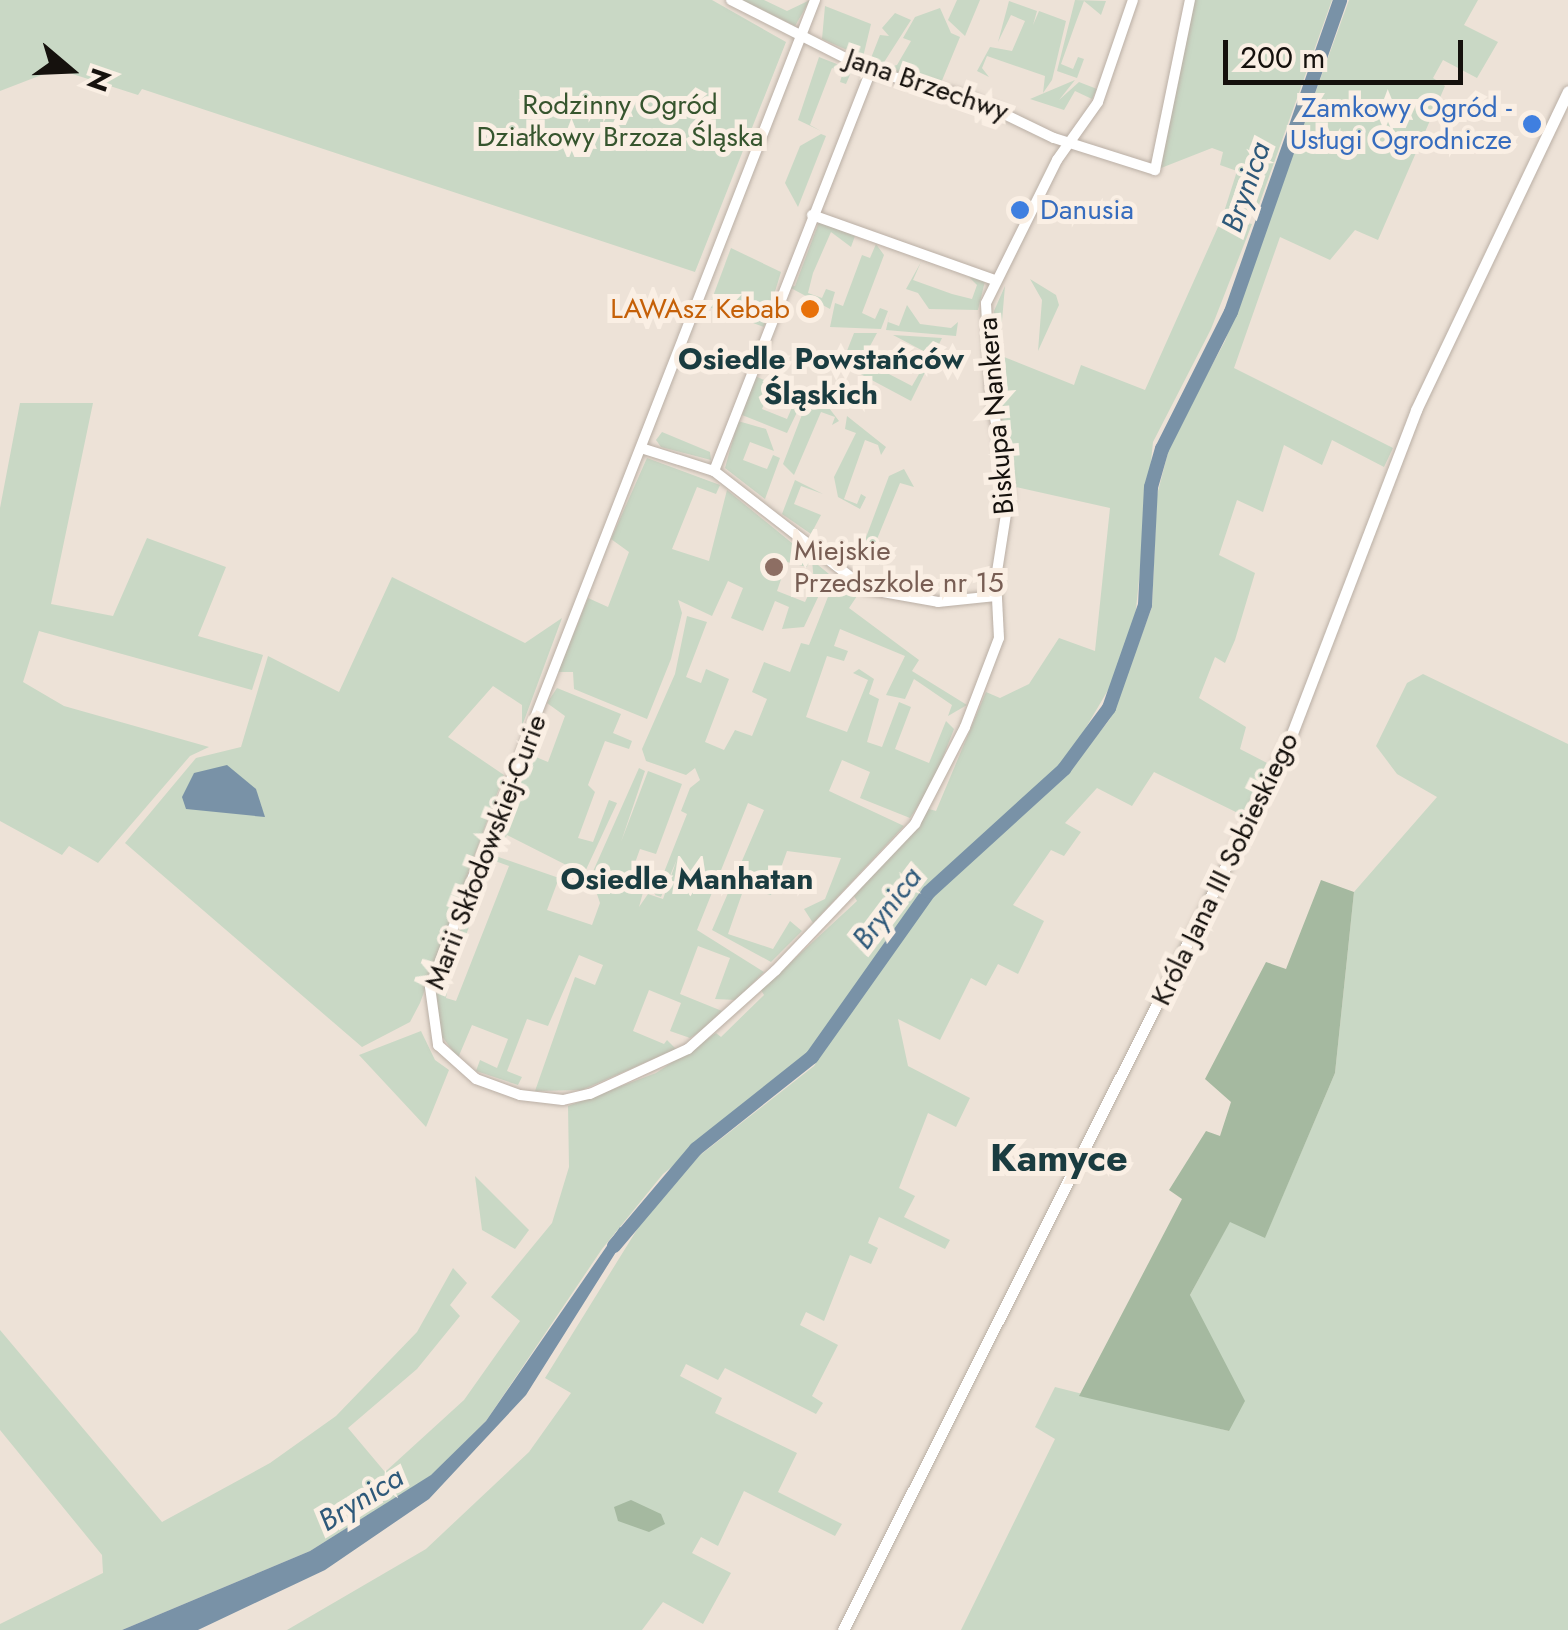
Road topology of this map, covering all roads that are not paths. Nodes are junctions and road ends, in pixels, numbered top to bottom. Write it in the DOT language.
graph roads {
  1 [pos="731,0"];
  2 [pos="815,0"];
  3 [pos="1133,0"];
  4 [pos="1190,0"];
  5 [pos="802,36"];
  6 [pos="871,72"];
  7 [pos="1568,90"];
  8 [pos="1070,142"];
  9 [pos="812,215"];
  10 [pos="995,280"];
  11 [pos="641,448"];
  12 [pos="714,471"];
  13 [pos="996,596"];
  14 [pos="965,727"];
  15 [pos="844,1630"];
  1 -- 5 [label="street, Jana Brzechwy"];
  2 -- 5 [label="street, Marii Skłodowskiej-Curie"];
  3 -- 8 [label="street, Biskupa Nankera"];
  4 -- 8 [label="street, Jana Brzechwy"];
  5 -- 6 [label="street, Jana Brzechwy"];
  5 -- 11 [label="street, Marii Skłodowskiej-Curie"];
  6 -- 8 [label="street, Jana Brzechwy"];
  6 -- 9 [label="street"];
  7 -- 15 [label="street, Króla Jana III Sobieskiego"];
  8 -- 10 [label="street, Biskupa Nankera"];
  9 -- 10 [label="street, Biskupa Nankera"];
  9 -- 12 [label="street"];
  10 -- 13 [label="street, Biskupa Nankera"];
  11 -- 12 [label="street"];
  11 -- 14 [label="street, Marii Skłodowskiej-Curie"];
  12 -- 13 [label="street"];
  13 -- 14 [label="street, Biskupa Nankera"];
}
